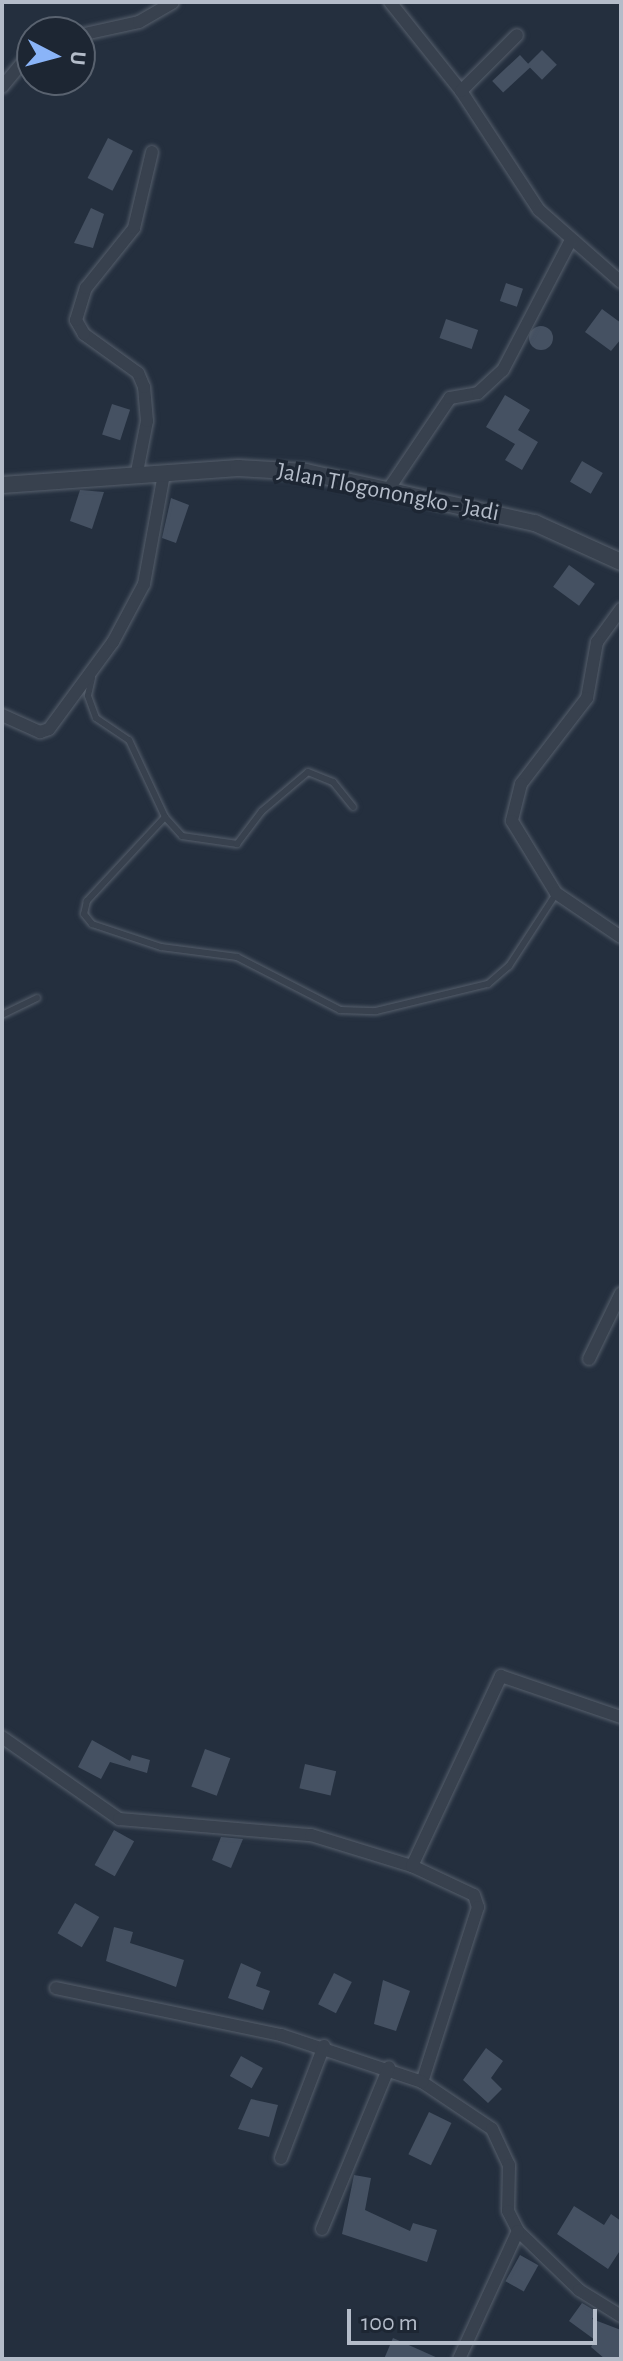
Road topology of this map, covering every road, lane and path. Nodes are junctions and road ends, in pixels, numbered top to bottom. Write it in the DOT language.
graph roads {
  1 [pos="173,2"];
  2 [pos="390,2"];
  3 [pos="96,31"];
  4 [pos="517,35"];
  5 [pos="16,70"];
  6 [pos="2,87"];
  7 [pos="461,91"];
  8 [pos="152,152"];
  9 [pos="570,242"];
  10 [pos="621,282"];
  11 [pos="164,474"];
  12 [pos="136,477"];
  13 [pos="2,485"];
  14 [pos="388,490"];
  15 [pos="621,562"];
  16 [pos="621,609"];
  17 [pos="93,670"];
  18 [pos="2,715"];
  19 [pos="353,807"];
  20 [pos="165,817"];
  21 [pos="556,893"];
  22 [pos="621,937"];
  23 [pos="37,998"];
  24 [pos="2,1015"];
  25 [pos="621,1293"];
  26 [pos="589,1359"];
  27 [pos="621,1717"];
  28 [pos="2,1737"];
  29 [pos="412,1866"];
  30 [pos="56,1988"];
  31 [pos="324,2046"];
  32 [pos="389,2067"];
  33 [pos="422,2082"];
  34 [pos="281,2158"];
  35 [pos="322,2229"];
  36 [pos="518,2231"];
  37 [pos="621,2316"];
  38 [pos="459,2359"];
  1 -- 3 [label="street"];
  2 -- 7 [label="street"];
  4 -- 7 [label="street"];
  5 -- 6 [label="street"];
  7 -- 9 [label="street"];
  8 -- 12 [label="street"];
  9 -- 10 [label="street"];
  9 -- 14 [label="street"];
  11 -- 12 [label="street, Jalan Tlogonongko - Jadi"];
  11 -- 14 [label="street, Jalan Tlogonongko - Jadi"];
  11 -- 17 [label="street"];
  12 -- 13 [label="street, Jalan Tlogonongko - Jadi"];
  14 -- 15 [label="street, Jalan Tlogonongko - Jadi"];
  16 -- 21 [label="street"];
  17 -- 18 [label="street"];
  17 -- 20 [label="lane"];
  19 -- 20 [label="lane"];
  20 -- 21 [label="lane"];
  21 -- 22 [label="street"];
  23 -- 24 [label="lane"];
  25 -- 26 [label="street"];
  27 -- 29 [label="street"];
  28 -- 29 [label="street"];
  29 -- 33 [label="street"];
  30 -- 31 [label="street"];
  31 -- 32 [label="street"];
  31 -- 34 [label="street"];
  32 -- 33 [label="street"];
  32 -- 35 [label="street"];
  33 -- 36 [label="street"];
  36 -- 37 [label="street"];
  36 -- 38 [label="street"];
}
